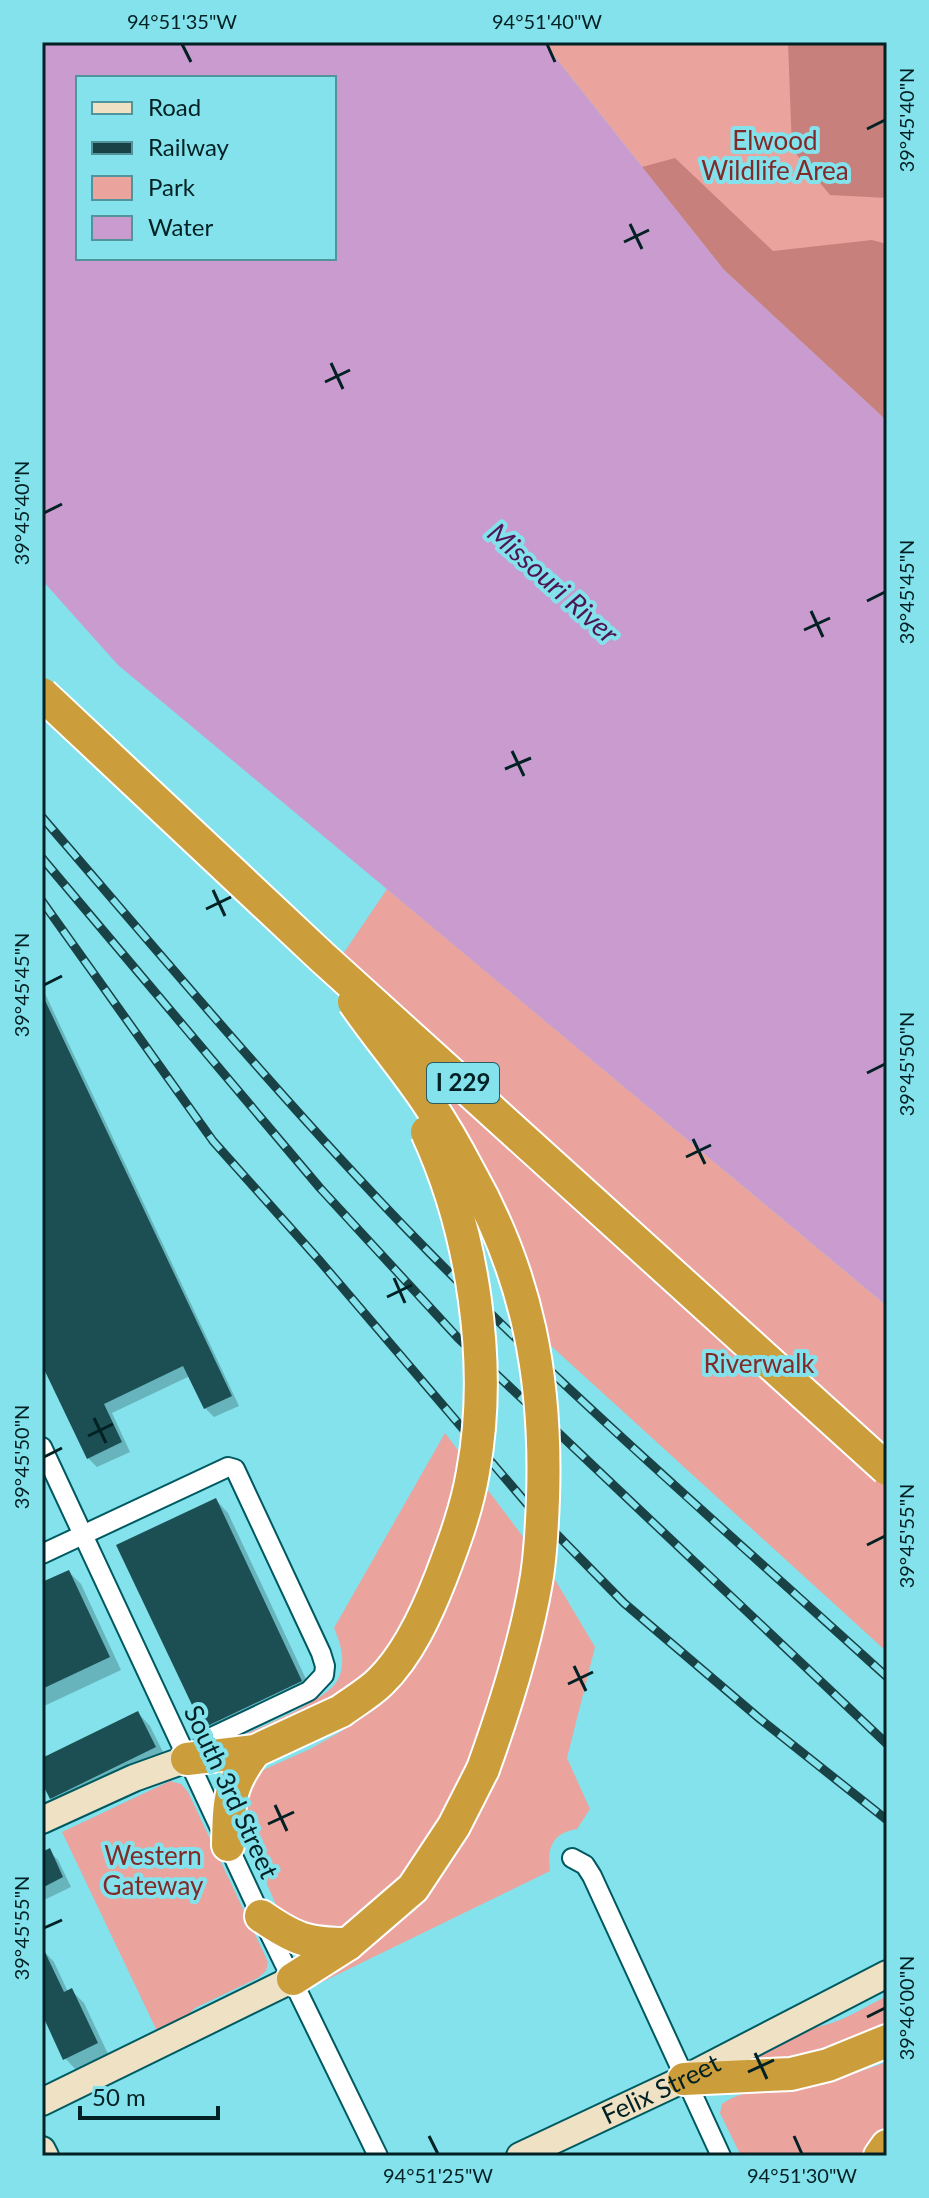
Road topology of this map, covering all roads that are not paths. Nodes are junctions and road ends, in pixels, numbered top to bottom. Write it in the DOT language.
graph roads {
  1 [pos="42,696"];
  2 [pos="293,929"];
  3 [pos="322,957"];
  4 [pos="609,1215"];
  5 [pos="42,1447"];
  6 [pos="887,1468"];
  7 [pos="83,1534"];
  8 [pos="42,1554"];
  9 [pos="255,1751"];
  10 [pos="187,1759"];
  11 [pos="42,1820"];
  12 [pos="228,1845"];
  13 [pos="572,1858"];
  14 [pos="261,1916"];
  15 [pos="348,1944"];
  16 [pos="887,1974"];
  17 [pos="293,1979"];
  18 [pos="887,2041"];
  19 [pos="684,2079"];
  20 [pos="42,2102"];
  21 [pos="887,2146"];
  22 [pos="42,2150"];
  23 [pos="45,2156"];
  24 [pos="378,2156"];
  25 [pos="520,2156"];
  26 [pos="721,2156"];
  27 [pos="880,2156"];
  1 -- 2 [label="highway, I 229, bridge"];
  1 -- 3 [label="highway, I 229, bridge"];
  2 -- 4 [label="highway, I 229, bridge"];
  2 -- 9 [label="highway, bridge"];
  3 -- 4 [label="highway, I 229, bridge"];
  3 -- 15 [label="highway, bridge"];
  4 -- 6 [label="highway, I 229, bridge"];
  5 -- 7 [label="street, South 3rd Street"];
  7 -- 8 [label="street"];
  7 -- 10 [label="street, South 3rd Street"];
  7 -- 10 [label="street"];
  9 -- 10 [label="highway"];
  9 -- 12 [label="highway"];
  10 -- 11 [label="main road"];
  10 -- 12 [label="street, South 3rd Street"];
  12 -- 14 [label="street, South 3rd Street"];
  13 -- 19 [label="street"];
  14 -- 15 [label="highway"];
  14 -- 17 [label="street, South 3rd Street"];
  15 -- 17 [label="highway"];
  16 -- 19 [label="main road, Felix Street"];
  17 -- 20 [label="main road"];
  17 -- 24 [label="street, South 3rd Street"];
  18 -- 19 [label="highway"];
  19 -- 25 [label="main road, Felix Street"];
  19 -- 26 [label="street"];
  21 -- 27 [label="highway"];
  22 -- 23 [label="main road"];
}
